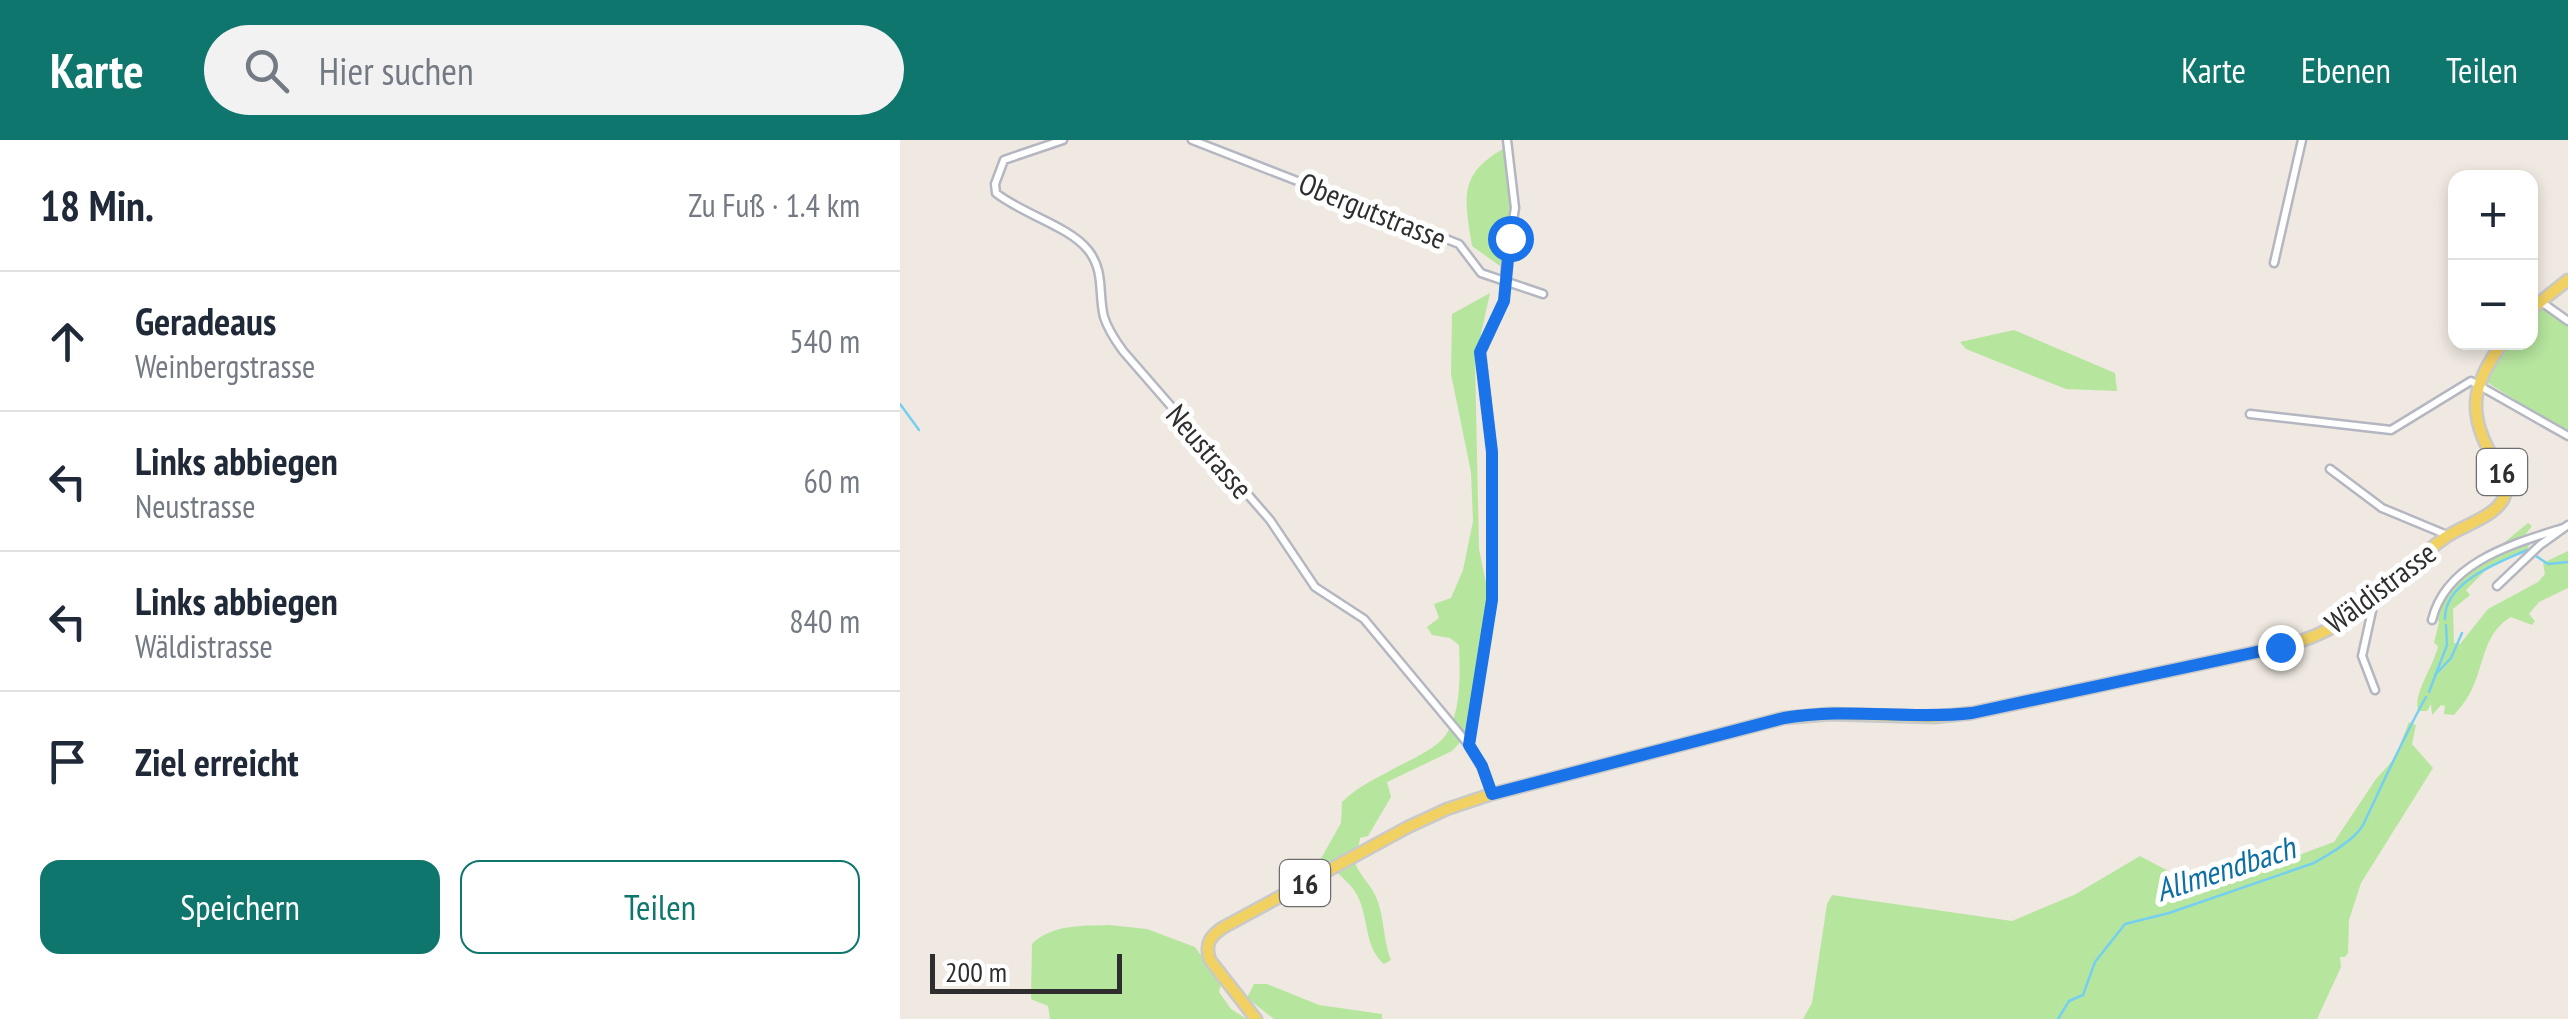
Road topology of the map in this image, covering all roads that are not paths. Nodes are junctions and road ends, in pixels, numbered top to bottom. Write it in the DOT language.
graph roads {
  1 [pos="1064,140"];
  2 [pos="1192,140"];
  3 [pos="1507,140"];
  4 [pos="2302,140"];
  5 [pos="2274,263"];
  6 [pos="2568,280"];
  7 [pos="1505,281"];
  8 [pos="1543,294"];
  9 [pos="2538,303"];
  10 [pos="2538,306"];
  11 [pos="2568,320"];
  12 [pos="2498,350"];
  13 [pos="2479,383"];
  14 [pos="2250,414"];
  15 [pos="2568,436"];
  16 [pos="2330,469"];
  17 [pos="2566,526"];
  18 [pos="2448,535"];
  19 [pos="2497,586"];
  20 [pos="2375,596"];
  21 [pos="2432,620"];
  22 [pos="2375,690"];
  23 [pos="1467,742"];
  24 [pos="1492,794"];
  25 [pos="1256,1019"];
  1 -- 23 [label="street, Neustrasse"];
  2 -- 7 [label="street, Obergutstrasse"];
  3 -- 7 [label="street"];
  4 -- 5 [label="street"];
  6 -- 9 [label="main road"];
  7 -- 8 [label="street, Obergutstrasse"];
  7 -- 23 [label="street"];
  10 -- 11 [label="street"];
  12 -- 13 [label="main road"];
  13 -- 14 [label="street"];
  13 -- 15 [label="street"];
  13 -- 18 [label="main road, Wäldistrasse / 16"];
  16 -- 18 [label="street"];
  17 -- 19 [label="street"];
  17 -- 21 [label="street"];
  18 -- 20 [label="main road, Wäldistrasse / 16"];
  20 -- 22 [label="street"];
  20 -- 24 [label="main road, Wäldistrasse / 16"];
  23 -- 24 [label="street, Neustrasse"];
  24 -- 25 [label="main road, 16"];
}
